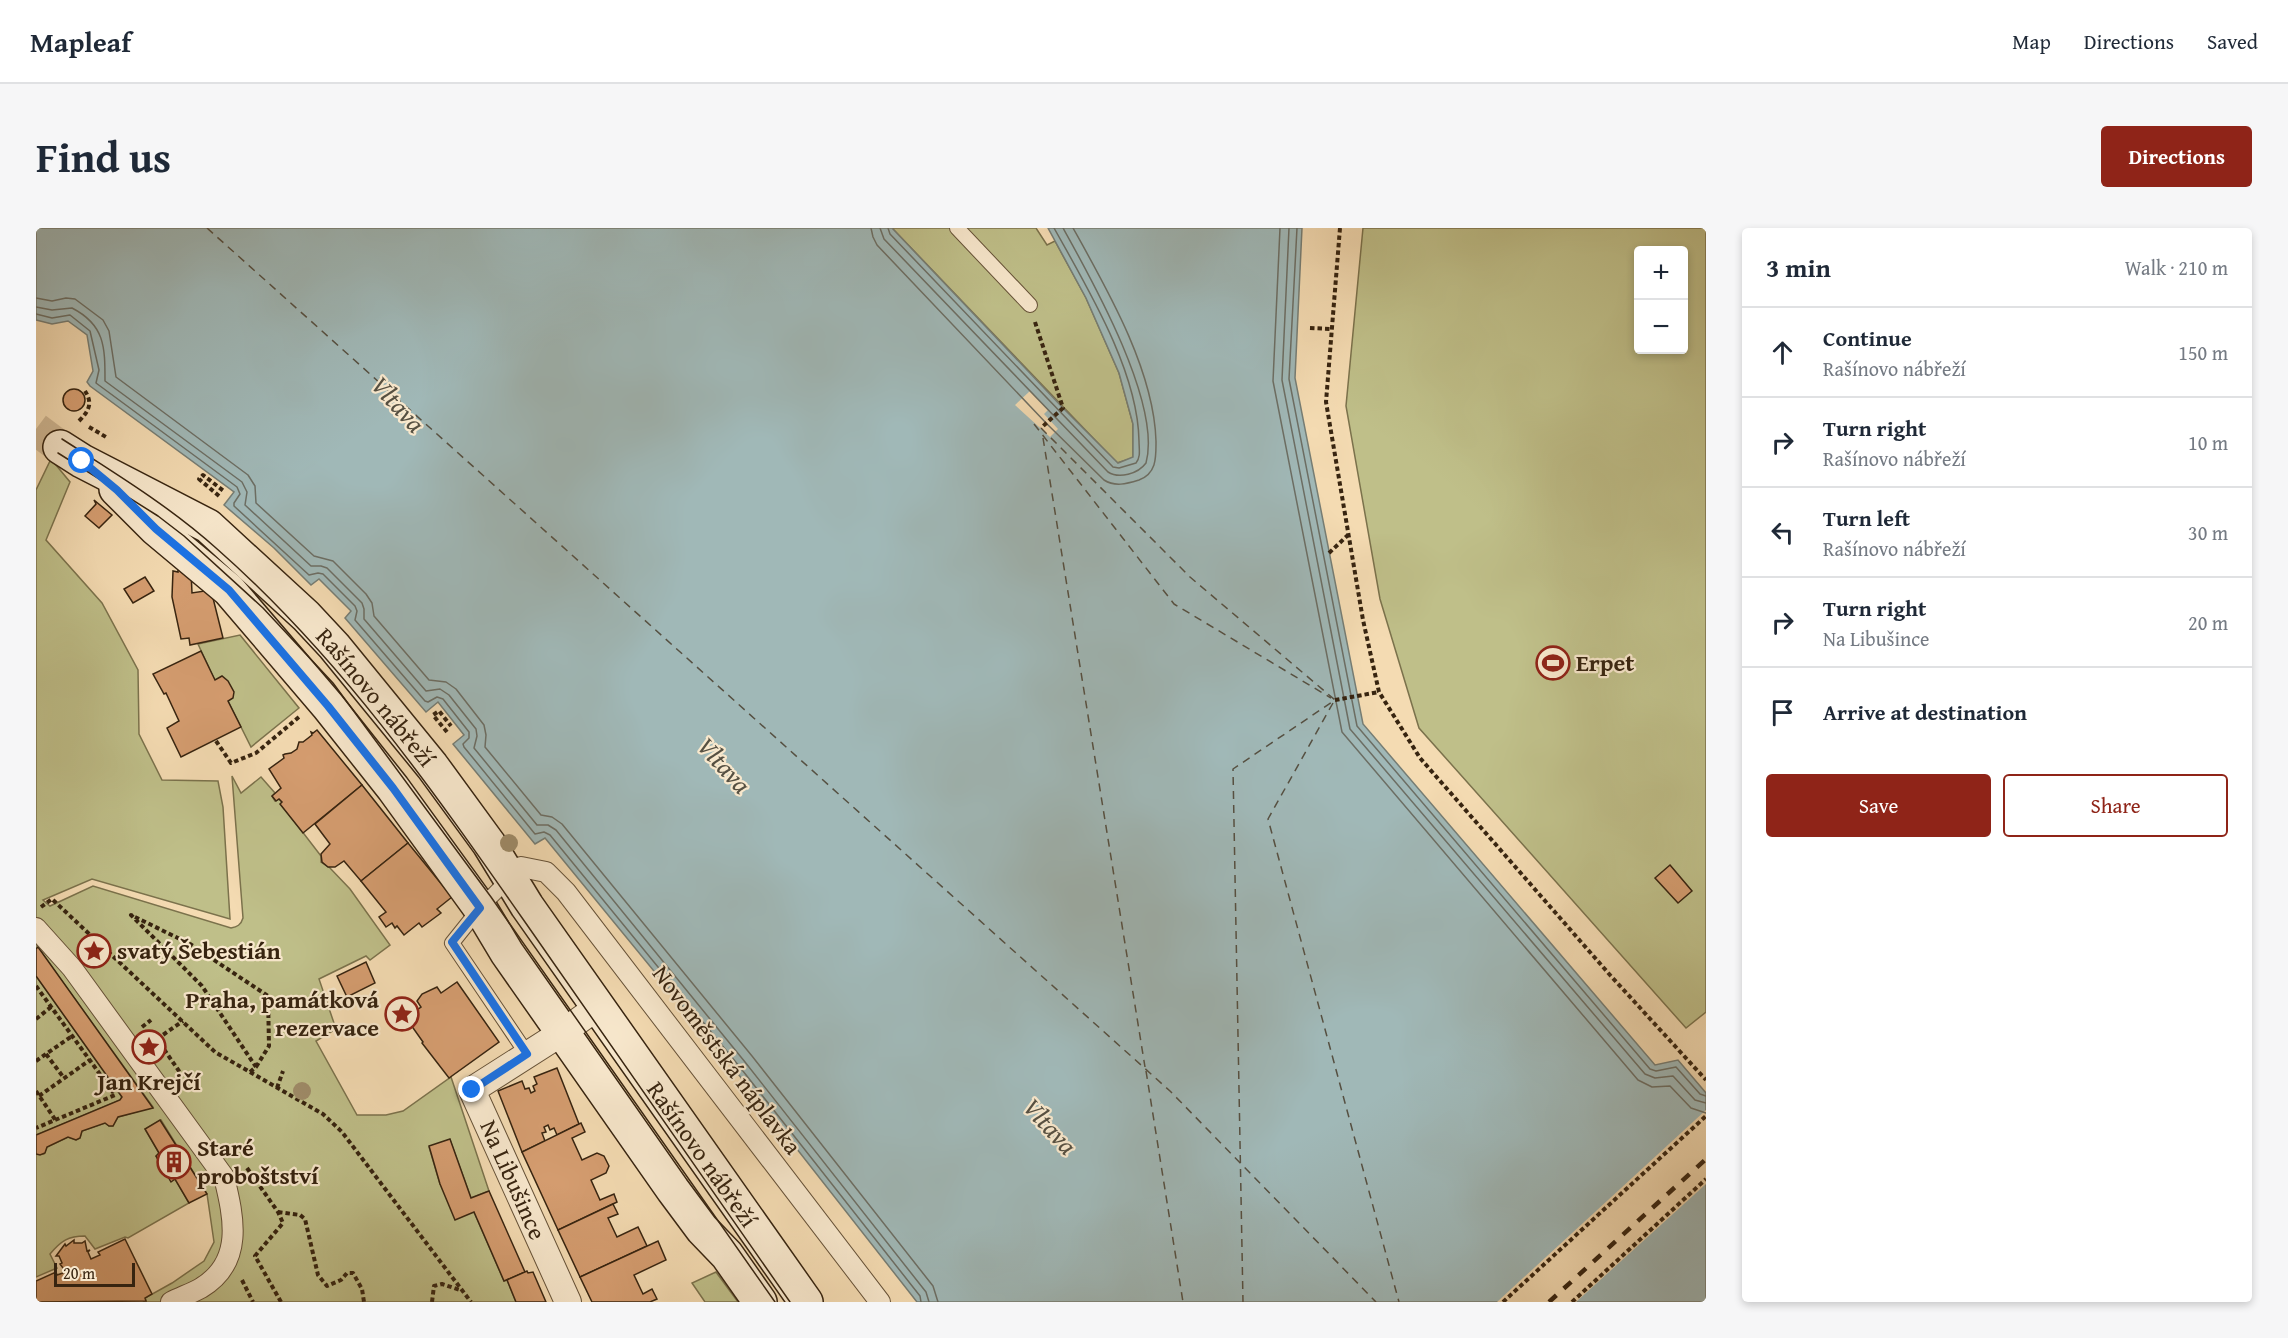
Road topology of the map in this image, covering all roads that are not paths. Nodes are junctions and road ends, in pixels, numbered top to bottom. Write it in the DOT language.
graph roads {
  1 [pos="957,228"];
  2 [pos="1030,305"];
  3 [pos="501,887"];
  4 [pos="36,928"];
  5 [pos="599,1006"];
  6 [pos="563,1032"];
  7 [pos="527,1054"];
  8 [pos="171,1302"];
  9 [pos="568,1302"];
  10 [pos="760,1302"];
  11 [pos="806,1302"];
  12 [pos="880,1302"];
  1 -- 2 [label="lane"];
  3 -- 3 [label="main road, Rašínovo nábřeží"];
  3 -- 5 [label="main road, Rašínovo nábřeží"];
  3 -- 6 [label="main road, Rašínovo nábřeží"];
  3 -- 7 [label="lane"];
  3 -- 12 [label="street, Novoměstská náplavka"];
  4 -- 8 [label="street"];
  5 -- 6 [label="street"];
  5 -- 11 [label="main road, Rašínovo nábřeží"];
  6 -- 7 [label="street, Na Libušince"];
  6 -- 10 [label="main road, Rašínovo nábřeží"];
  7 -- 9 [label="street, Na Libušince"];
}
